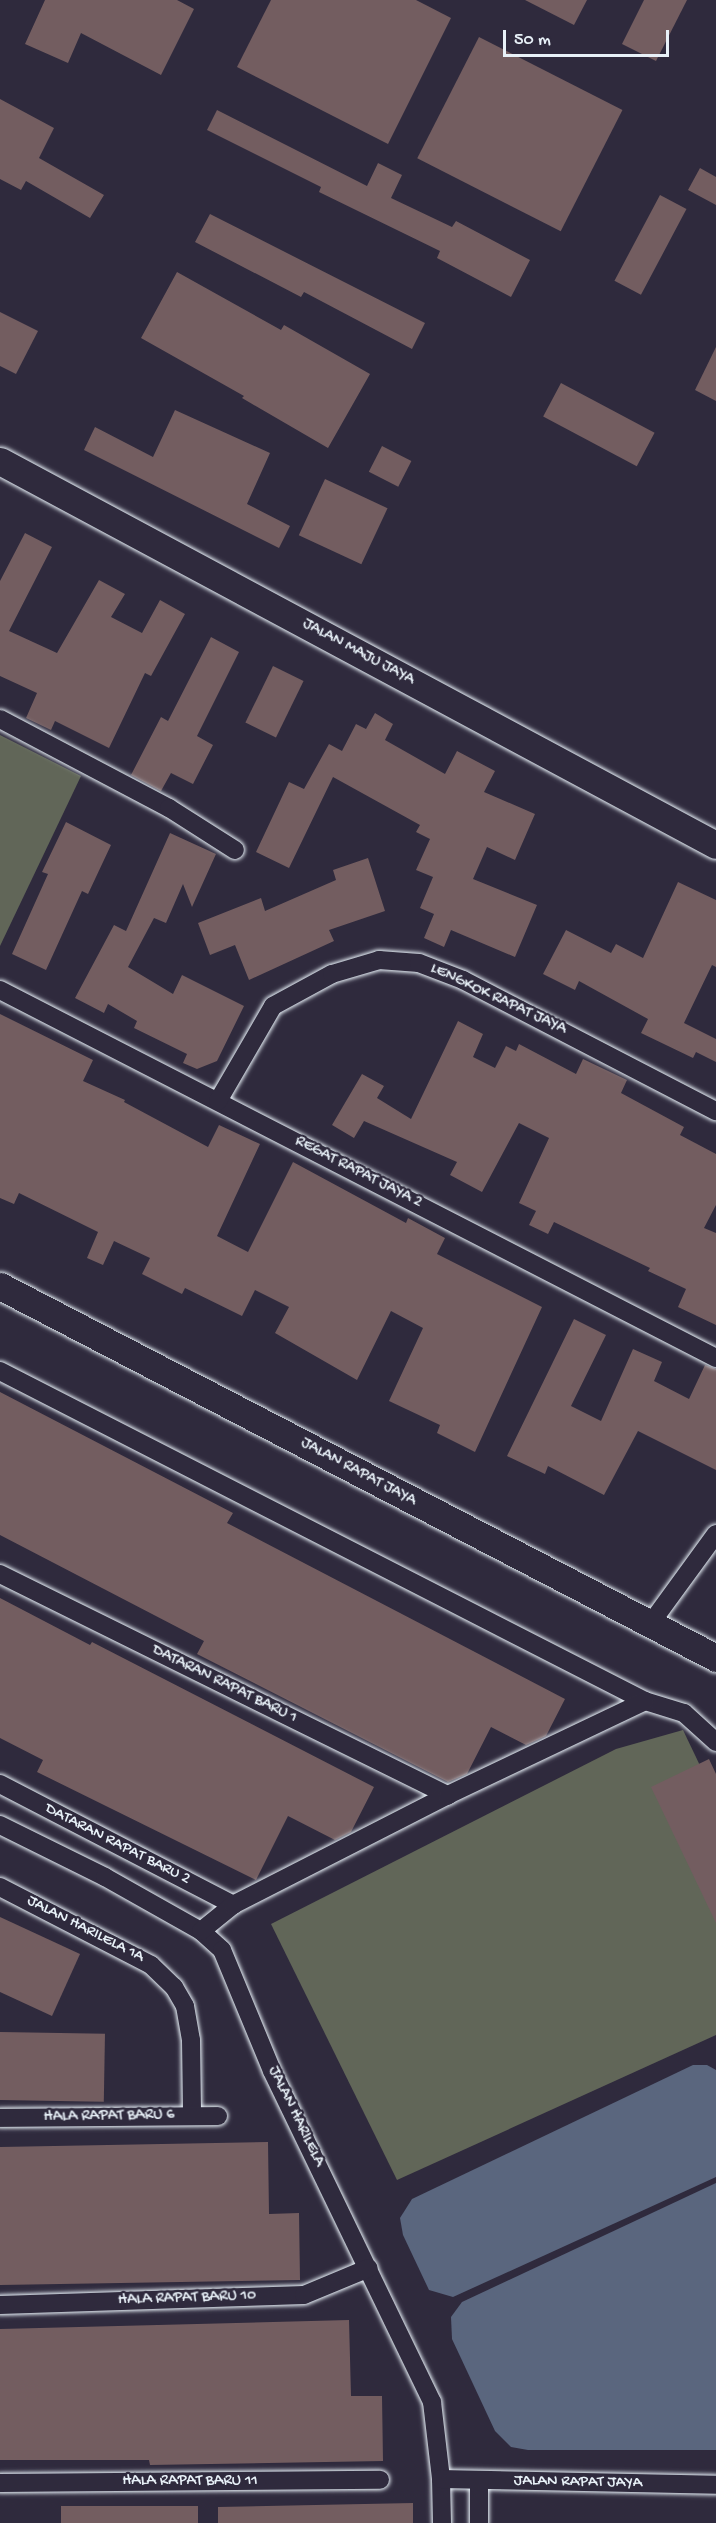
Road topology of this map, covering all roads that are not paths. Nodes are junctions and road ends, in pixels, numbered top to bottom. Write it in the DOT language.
graph roads {
  1 [pos="0,461"];
  2 [pos="0,719"];
  3 [pos="716,845"];
  4 [pos="235,850"];
  5 [pos="0,990"];
  6 [pos="218,1101"];
  7 [pos="716,1112"];
  8 [pos="0,1286"];
  9 [pos="716,1358"];
  10 [pos="0,1371"];
  11 [pos="716,1534"];
  12 [pos="0,1574"];
  13 [pos="651,1623"];
  14 [pos="716,1658"];
  15 [pos="645,1701"];
  16 [pos="716,1742"];
  17 [pos="0,1784"];
  18 [pos="448,1796"];
  19 [pos="0,1826"];
  20 [pos="0,1887"];
  21 [pos="233,1905"];
  22 [pos="201,1931"];
  23 [pos="192,2116"];
  24 [pos="218,2116"];
  25 [pos="0,2118"];
  26 [pos="369,2268"];
  27 [pos="0,2305"];
  28 [pos="441,2479"];
  29 [pos="380,2480"];
  30 [pos="479,2481"];
  31 [pos="0,2483"];
  32 [pos="716,2485"];
  33 [pos="442,2523"];
  34 [pos="479,2523"];
  1 -- 3 [label="street, JALAN MAJU JAYA"];
  2 -- 4 [label="street"];
  5 -- 6 [label="street, REGAT RAPAT JAYA 2"];
  6 -- 7 [label="street, LENGKOK RAPAT JAYA"];
  6 -- 9 [label="street, REGAT RAPAT JAYA 2"];
  8 -- 13 [label="street, JALAN RAPAT JAYA"];
  10 -- 15 [label="street"];
  11 -- 13 [label="street"];
  12 -- 18 [label="street, DATARAN RAPAT BARU 1"];
  13 -- 14 [label="street, JALAN RAPAT JAYA"];
  15 -- 16 [label="street"];
  15 -- 18 [label="street"];
  17 -- 21 [label="street, DATARAN RAPAT BARU 2"];
  18 -- 21 [label="street"];
  19 -- 22 [label="street, JALAN HARILELA"];
  20 -- 23 [label="street, JALAN HARILELA 1A"];
  21 -- 22 [label="street"];
  22 -- 26 [label="street, JALAN HARILELA"];
  23 -- 24 [label="street, HALA RAPAT BARU 6"];
  23 -- 25 [label="street, HALA RAPAT BARU 6"];
  26 -- 27 [label="street, HALA RAPAT BARU 10"];
  26 -- 28 [label="street, JALAN HARILELA"];
  28 -- 30 [label="street, JALAN RAPAT JAYA"];
  28 -- 33 [label="street, JALAN HARILELA"];
  29 -- 31 [label="street, HALA RAPAT BARU 11"];
  30 -- 32 [label="street, JALAN RAPAT JAYA"];
  30 -- 34 [label="street"];
}
